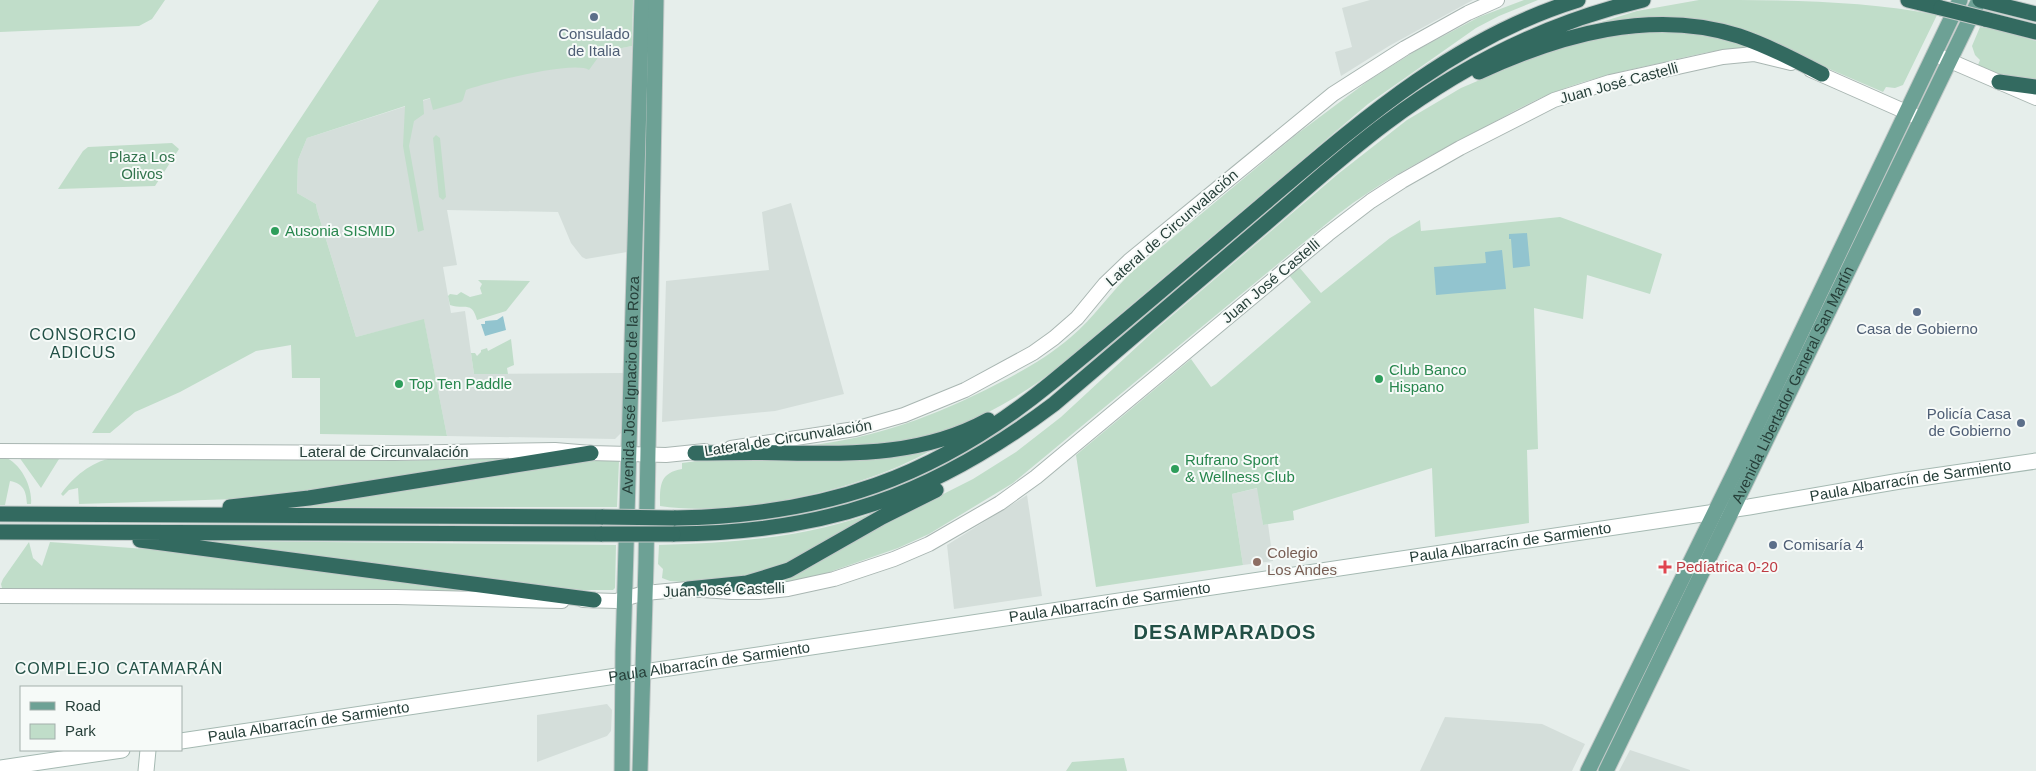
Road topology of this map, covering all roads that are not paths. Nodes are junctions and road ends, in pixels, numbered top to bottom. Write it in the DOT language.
graph roads {
  1 [pos="642,0"];
  2 [pos="656,0"];
  3 [pos="1497,0"];
  4 [pos="1556,0"];
  5 [pos="1578,0"];
  6 [pos="1643,0"];
  7 [pos="1908,0"];
  8 [pos="1960,0"];
  9 [pos="1984,1"];
  10 [pos="2036,14"];
  11 [pos="1513,25"];
  12 [pos="2036,32"];
  13 [pos="1934,54"];
  14 [pos="1950,61"];
  15 [pos="1822,74"];
  16 [pos="1999,82"];
  17 [pos="2036,87"];
  18 [pos="2036,98"];
  19 [pos="1418,100"];
  20 [pos="1906,111"];
  21 [pos="1922,118"];
  22 [pos="1088,376"];
  23 [pos="1042,391"];
  24 [pos="0,451"];
  25 [pos="592,453"];
  26 [pos="695,453"];
  27 [pos="629,454"];
  28 [pos="648,454"];
  29 [pos="2036,461"];
  30 [pos="1734,508"];
  31 [pos="1715,511"];
  32 [pos="2,514"];
  33 [pos="89,515"];
  34 [pos="0,532"];
  35 [pos="84,532"];
  36 [pos="688,589"];
  37 [pos="645,593"];
  38 [pos="0,596"];
  39 [pos="625,598"];
  40 [pos="594,600"];
  41 [pos="643,672"];
  42 [pos="623,675"];
  43 [pos="182,741"];
  44 [pos="115,751"];
  45 [pos="148,751"];
  46 [pos="0,768"];
  47 [pos="146,771"];
  48 [pos="622,771"];
  49 [pos="640,771"];
  50 [pos="1588,771"];
  51 [pos="1606,771"];
  1 -- 27 [label="main road, Avenida José Ignacio de la Roza"];
  2 -- 28 [label="main road, Avenida José Ignacio de la Roza"];
  3 -- 26 [label="street, Lateral de Circunvalación"];
  4 -- 11 [label="highway"];
  5 -- 11 [label="highway"];
  6 -- 19 [label="highway"];
  7 -- 12 [label="highway, bridge"];
  8 -- 13 [label="main road, Avenida Libertador General San Martín"];
  9 -- 10 [label="highway"];
  9 -- 14 [label="main road, Avenida Libertador General San Martín"];
  11 -- 23 [label="highway"];
  13 -- 14 [label="street"];
  13 -- 20 [label="main road, Avenida Libertador General San Martín"];
  14 -- 16 [label="street"];
  14 -- 21 [label="main road, Avenida Libertador General San Martín"];
  15 -- 19 [label="highway"];
  15 -- 20 [label="street, Juan José Castelli"];
  15 -- 36 [label="street, Juan José Castelli"];
  16 -- 17 [label="highway"];
  16 -- 18 [label="street"];
  19 -- 22 [label="highway"];
  20 -- 21 [label="street, Juan José Castelli"];
  20 -- 31 [label="main road, Avenida Libertador General San Martín"];
  21 -- 30 [label="main road, Avenida Libertador General San Martín"];
  22 -- 35 [label="highway, bridge"];
  22 -- 36 [label="highway"];
  23 -- 26 [label="highway"];
  23 -- 33 [label="highway, bridge"];
  24 -- 25 [label="street, Lateral de Circunvalación"];
  25 -- 27 [label="street, Lateral de Circunvalación"];
  25 -- 33 [label="highway"];
  26 -- 28 [label="street, Lateral de Circunvalación"];
  27 -- 28 [label="street, Lateral de Circunvalación"];
  27 -- 39 [label="main road, Avenida José Ignacio de la Roza"];
  28 -- 37 [label="main road, Avenida José Ignacio de la Roza"];
  29 -- 30 [label="main road, Paula Albarracín de Sarmiento"];
  30 -- 31 [label="main road, Paula Albarracín de Sarmiento"];
  30 -- 51 [label="main road, Avenida Libertador General San Martín"];
  31 -- 41 [label="main road, Paula Albarracín de Sarmiento"];
  31 -- 50 [label="main road, Avenida Libertador General San Martín"];
  32 -- 33 [label="highway"];
  34 -- 35 [label="highway"];
  35 -- 40 [label="highway"];
  36 -- 37 [label="street, Juan José Castelli"];
  37 -- 39 [label="street"];
  37 -- 41 [label="main road, Avenida José Ignacio de la Roza"];
  38 -- 40 [label="street"];
  39 -- 40 [label="street"];
  39 -- 42 [label="main road, Avenida José Ignacio de la Roza"];
  41 -- 42 [label="main road, Paula Albarracín de Sarmiento"];
  41 -- 49 [label="main road, Avenida José Ignacio de la Roza"];
  42 -- 43 [label="main road, Paula Albarracín de Sarmiento"];
  42 -- 48 [label="main road, Avenida José Ignacio de la Roza"];
  44 -- 46 [label="main road"];
  45 -- 47 [label="main road"];
}
